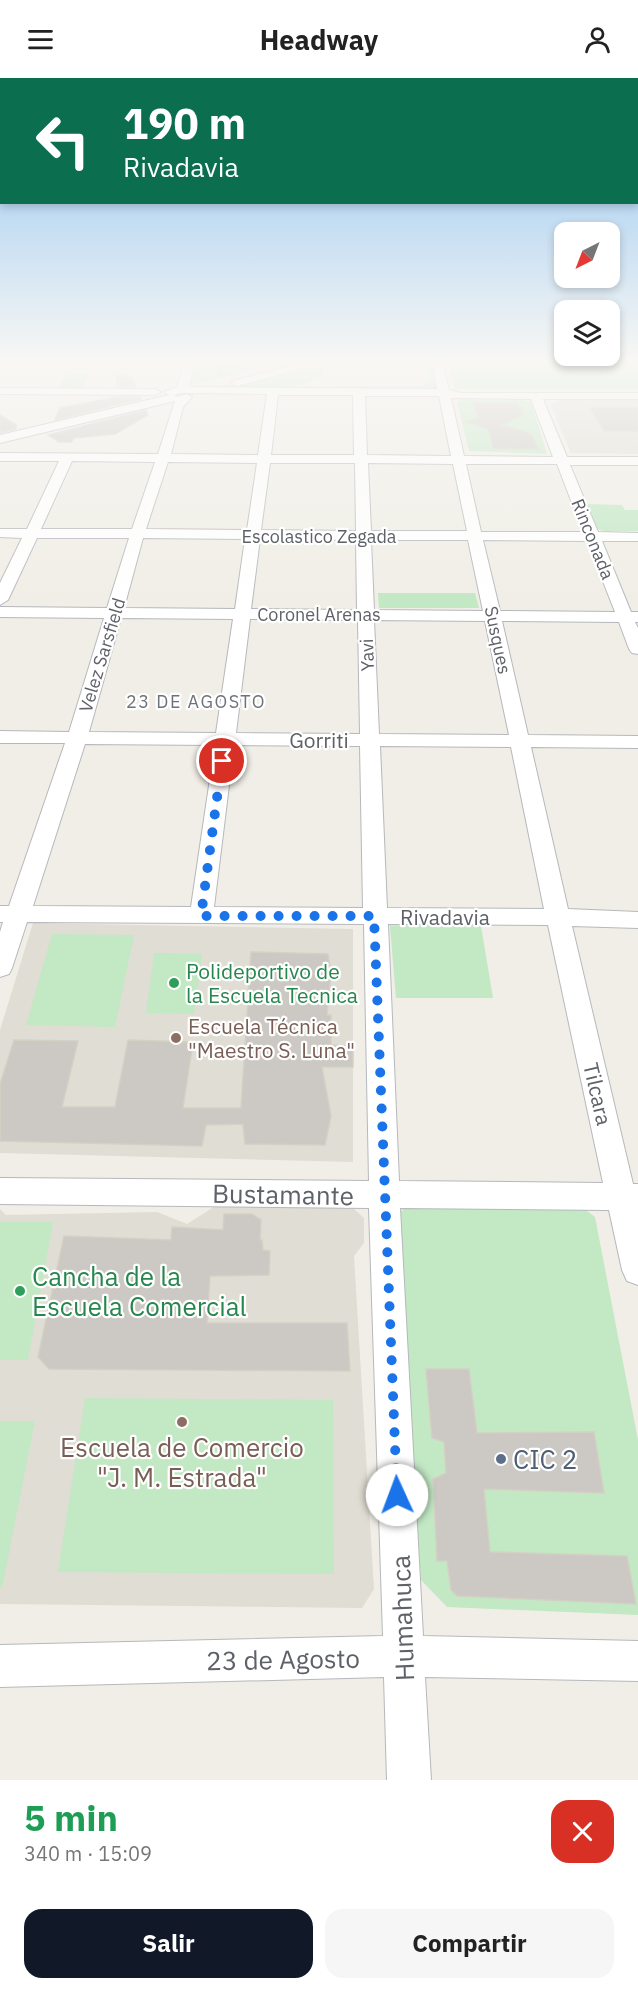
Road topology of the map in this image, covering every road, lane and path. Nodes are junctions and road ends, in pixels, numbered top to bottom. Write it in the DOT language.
graph roads {
  1 [pos="168,441"];
  2 [pos="265,441"];
  3 [pos="360,441"];
  4 [pos="457,441"];
  5 [pos="554,441"];
  6 [pos="0,457"];
  7 [pos="68,457"];
  8 [pos="163,458"];
  9 [pos="263,459"];
  10 [pos="361,459"];
  11 [pos="460,460"];
  12 [pos="562,460"];
  13 [pos="638,461"];
  14 [pos="0,533"];
  15 [pos="32,533"];
  16 [pos="137,535"];
  17 [pos="253,535"];
  18 [pos="363,536"];
  19 [pos="476,536"];
  20 [pos="593,537"];
  21 [pos="638,537"];
  22 [pos="0,600"];
  23 [pos="115,611"];
  24 [pos="0,612"];
  25 [pos="242,613"];
  26 [pos="365,614"];
  27 [pos="493,615"];
  28 [pos="631,616"];
  29 [pos="638,649"];
  30 [pos="0,737"];
  31 [pos="77,738"];
  32 [pos="225,739"];
  33 [pos="369,740"];
  34 [pos="520,741"];
  35 [pos="638,742"];
  36 [pos="8,914"];
  37 [pos="201,916"];
  38 [pos="374,916"];
  39 [pos="558,917"];
  40 [pos="638,920"];
  41 [pos="0,968"];
  42 [pos="0,1191"];
  43 [pos="384,1194"];
  44 [pos="630,1197"];
  45 [pos="638,1270"];
  46 [pos="404,1656"];
  47 [pos="638,1661"];
  48 [pos="0,1666"];
  49 [pos="409,1780"];
  1 -- 8 [label="street, Velez Sarsfield"];
  2 -- 9 [label="street"];
  3 -- 10 [label="street, Yavi"];
  4 -- 11 [label="street, Susques"];
  5 -- 12 [label="street, Rinconada"];
  6 -- 7 [label="street"];
  7 -- 8 [label="street"];
  7 -- 15 [label="street"];
  8 -- 9 [label="street"];
  8 -- 16 [label="street, Velez Sarsfield"];
  9 -- 10 [label="street"];
  9 -- 17 [label="street"];
  10 -- 11 [label="street"];
  10 -- 18 [label="street, Yavi"];
  11 -- 12 [label="street"];
  11 -- 19 [label="street, Susques"];
  12 -- 13 [label="street"];
  12 -- 20 [label="street, Rinconada"];
  14 -- 15 [label="street, Escolastico Zegada"];
  15 -- 16 [label="street, Escolastico Zegada"];
  15 -- 22 [label="street"];
  16 -- 17 [label="street, Escolastico Zegada"];
  16 -- 23 [label="street, Velez Sarsfield"];
  17 -- 18 [label="street, Escolastico Zegada"];
  17 -- 25 [label="street"];
  18 -- 19 [label="street, Escolastico Zegada"];
  18 -- 26 [label="street, Yavi"];
  19 -- 20 [label="street, Escolastico Zegada"];
  19 -- 27 [label="street, Susques"];
  20 -- 21 [label="street, Escolastico Zegada"];
  20 -- 28 [label="street, Rinconada"];
  23 -- 24 [label="street, Coronel Arenas"];
  23 -- 25 [label="street, Coronel Arenas"];
  23 -- 31 [label="street, Velez Sarsfield"];
  25 -- 26 [label="street, Coronel Arenas"];
  25 -- 32 [label="street"];
  26 -- 27 [label="street, Coronel Arenas"];
  26 -- 33 [label="street, Yavi"];
  27 -- 28 [label="street, Coronel Arenas"];
  27 -- 34 [label="street, Susques"];
  28 -- 29 [label="street, Rinconada"];
  30 -- 31 [label="street, Gorriti"];
  31 -- 32 [label="street, Gorriti"];
  31 -- 36 [label="street, Velez Sarsfield"];
  32 -- 33 [label="street, Gorriti"];
  32 -- 37 [label="street"];
  33 -- 34 [label="street, Gorriti"];
  33 -- 38 [label="street, Yavi"];
  34 -- 35 [label="street, Gorriti"];
  34 -- 39 [label="street, Susques"];
  36 -- 37 [label="street, Rivadavia"];
  36 -- 41 [label="street, Velez Sarsfield"];
  37 -- 38 [label="street, Rivadavia"];
  38 -- 39 [label="street, Rivadavia"];
  38 -- 43 [label="street, Humahuca"];
  39 -- 40 [label="street, Rivadavia"];
  39 -- 44 [label="street, Tilcara"];
  42 -- 43 [label="street, Bustamante"];
  43 -- 44 [label="street, Bustamante"];
  43 -- 46 [label="street, Humahuca"];
  44 -- 45 [label="street, Tilcara"];
  46 -- 47 [label="street, 23 de Agosto"];
  46 -- 48 [label="street, 23 de Agosto"];
  46 -- 49 [label="street, Humahuca"];
}
